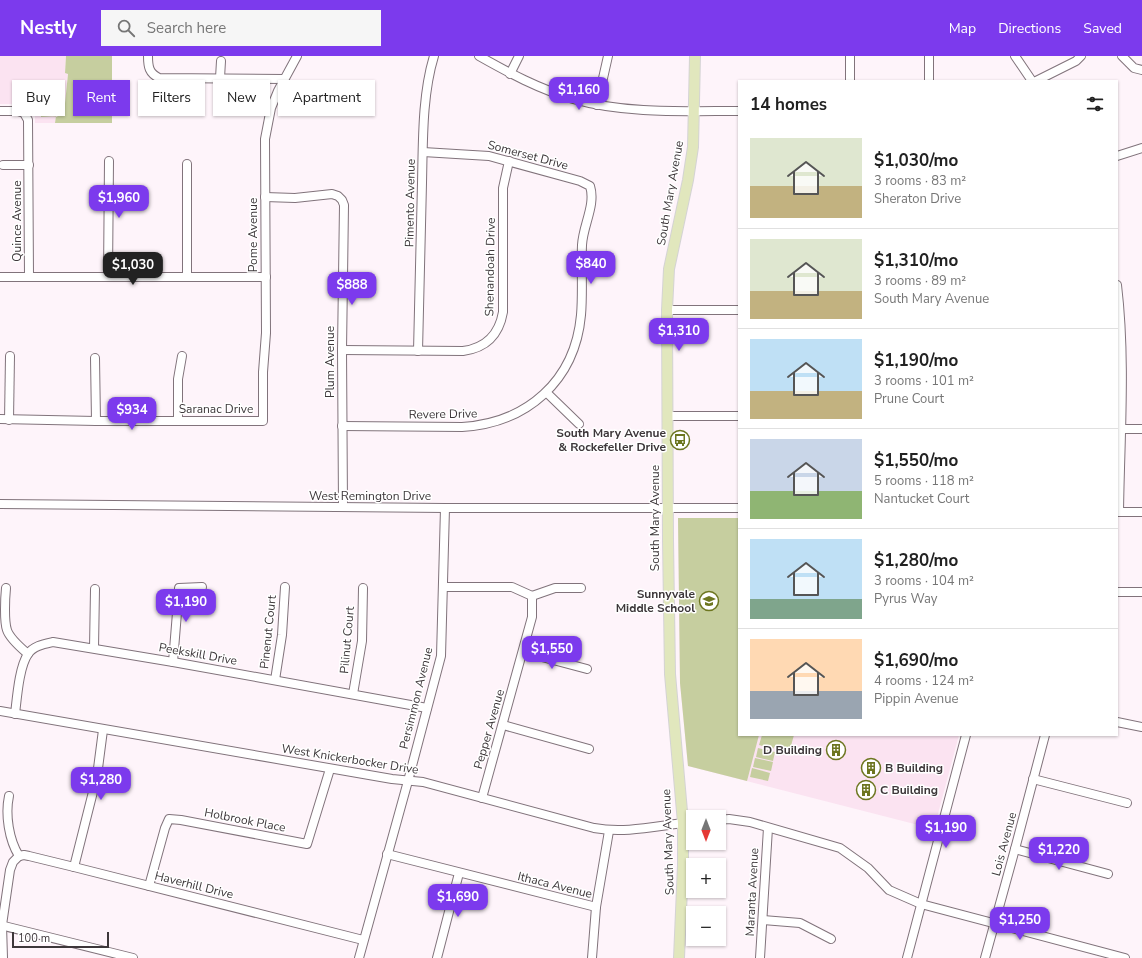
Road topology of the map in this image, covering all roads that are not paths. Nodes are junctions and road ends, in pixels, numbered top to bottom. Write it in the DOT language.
graph roads {
  1 [pos="148,56"];
  2 [pos="297,56"];
  3 [pos="434,56"];
  4 [pos="479,56"];
  5 [pos="519,56"];
  6 [pos="608,56"];
  7 [pos="694,56"];
  8 [pos="850,56"];
  9 [pos="929,56"];
  10 [pos="1015,56"];
  11 [pos="1081,56"];
  12 [pos="1122,56"];
  13 [pos="221,61"];
  14 [pos="1142,70"];
  15 [pos="510,74"];
  16 [pos="220,78"];
  17 [pos="284,79"];
  18 [pos="850,80"];
  19 [pos="929,80"];
  20 [pos="1031,80"];
  21 [pos="1038,80"];
  22 [pos="597,105"];
  23 [pos="0,111"];
  24 [pos="694,111"];
  25 [pos="738,111"];
  26 [pos="1142,148"];
  27 [pos="423,152"];
  28 [pos="1118,156"];
  29 [pos="109,161"];
  30 [pos="509,161"];
  31 [pos="187,164"];
  32 [pos="3,165"];
  33 [pos="28,165"];
  34 [pos="580,181"];
  35 [pos="265,197"];
  36 [pos="30,276"];
  37 [pos="108,276"];
  38 [pos="187,276"];
  39 [pos="0,277"];
  40 [pos="266,277"];
  41 [pos="1118,294"];
  42 [pos="667,310"];
  43 [pos="738,310"];
  44 [pos="342,350"];
  45 [pos="418,351"];
  46 [pos="10,356"];
  47 [pos="182,356"];
  48 [pos="95,358"];
  49 [pos="547,393"];
  50 [pos="668,416"];
  51 [pos="738,416"];
  52 [pos="4,419"];
  53 [pos="96,421"];
  54 [pos="178,421"];
  55 [pos="263,421"];
  56 [pos="579,424"];
  57 [pos="342,426"];
  58 [pos="1119,429"];
  59 [pos="1142,430"];
  60 [pos="0,504"];
  61 [pos="343,507"];
  62 [pos="668,507"];
  63 [pos="445,508"];
  64 [pos="738,508"];
  65 [pos="1118,512"];
  66 [pos="1142,512"];
  67 [pos="202,587"];
  68 [pos="285,587"];
  69 [pos="443,587"];
  70 [pos="6,588"];
  71 [pos="363,588"];
  72 [pos="580,588"];
  73 [pos="95,589"];
  74 [pos="1118,592"];
  75 [pos="1142,592"];
  76 [pos="532,596"];
  77 [pos="94,648"];
  78 [pos="523,652"];
  79 [pos="28,654"];
  80 [pos="173,662"];
  81 [pos="587,669"];
  82 [pos="275,680"];
  83 [pos="353,694"];
  84 [pos="427,708"];
  85 [pos="0,711"];
  86 [pos="14,714"];
  87 [pos="1118,722"];
  88 [pos="503,725"];
  89 [pos="1141,725"];
  90 [pos="103,730"];
  91 [pos="966,736"];
  92 [pos="1045,736"];
  93 [pos="589,749"];
  94 [pos="330,769"];
  95 [pos="1033,779"];
  96 [pos="408,781"];
  97 [pos="9,796"];
  98 [pos="482,798"];
  99 [pos="1127,803"];
  100 [pos="686,810"];
  101 [pos="726,819"];
  102 [pos="686,823"];
  103 [pos="768,828"];
  104 [pos="609,831"];
  105 [pos="686,846"];
  106 [pos="1015,849"];
  107 [pos="387,854"];
  108 [pos="19,856"];
  109 [pos="74,867"];
  110 [pos="459,873"];
  111 [pos="1108,874"];
  112 [pos="149,886"];
  113 [pos="921,904"];
  114 [pos="596,907"];
  115 [pos="763,920"];
  116 [pos="995,924"];
  117 [pos="1,925"];
  118 [pos="831,939"];
  119 [pos="363,940"];
  120 [pos="3,958"];
  121 [pos="133,958"];
  122 [pos="359,958"];
  123 [pos="437,958"];
  124 [pos="592,958"];
  125 [pos="679,958"];
  126 [pos="760,958"];
  127 [pos="907,958"];
  128 [pos="985,958"];
  129 [pos="1125,958"];
  1 -- 16 [label="street"];
  2 -- 17 [label="street, Pome Avenue"];
  3 -- 27 [label="street, Pimento Avenue"];
  4 -- 15 [label="street"];
  5 -- 15 [label="street"];
  6 -- 22 [label="street"];
  7 -- 24 [label="main road, South Mary Avenue"];
  8 -- 18 [label="street"];
  9 -- 19 [label="street"];
  10 -- 20 [label="street"];
  11 -- 21 [label="street"];
  12 -- 14 [label="street"];
  13 -- 16 [label="street"];
  15 -- 22 [label="street"];
  16 -- 17 [label="street"];
  17 -- 35 [label="street, Pome Avenue"];
  22 -- 24 [label="street"];
  23 -- 33 [label="street, Quince Avenue"];
  24 -- 25 [label="street"];
  24 -- 42 [label="main road, South Mary Avenue"];
  26 -- 28 [label="street"];
  27 -- 30 [label="street, Somerset Drive"];
  27 -- 45 [label="street, Pimento Avenue"];
  29 -- 37 [label="street"];
  30 -- 34 [label="street, Somerset Drive"];
  30 -- 45 [label="street, Shenandoah Drive"];
  31 -- 38 [label="street"];
  32 -- 33 [label="street, Quince Avenue"];
  33 -- 36 [label="street, Quince Avenue"];
  34 -- 49 [label="street, Revere Drive"];
  35 -- 40 [label="street, Pome Avenue"];
  35 -- 44 [label="street, Plum Avenue"];
  36 -- 37 [label="street"];
  36 -- 39 [label="street"];
  37 -- 38 [label="street"];
  38 -- 40 [label="street"];
  40 -- 55 [label="street, Pome Avenue"];
  41 -- 58 [label="street"];
  42 -- 43 [label="street"];
  42 -- 50 [label="main road, South Mary Avenue"];
  44 -- 45 [label="street, Shenandoah Drive"];
  44 -- 57 [label="street, Plum Avenue"];
  46 -- 52 [label="street"];
  47 -- 54 [label="street"];
  48 -- 53 [label="street"];
  49 -- 56 [label="street"];
  49 -- 57 [label="street, Revere Drive"];
  50 -- 51 [label="street"];
  50 -- 62 [label="main road, South Mary Avenue"];
  52 -- 53 [label="street, Saranac Drive"];
  53 -- 54 [label="street, Saranac Drive"];
  54 -- 55 [label="street, Saranac Drive"];
  57 -- 61 [label="street, Plum Avenue"];
  58 -- 59 [label="street"];
  58 -- 65 [label="street"];
  60 -- 61 [label="street, West Remington Drive"];
  61 -- 63 [label="street, West Remington Drive"];
  62 -- 63 [label="street, West Remington Drive"];
  62 -- 64 [label="street, West Remington Drive"];
  62 -- 100 [label="main road, South Mary Avenue"];
  63 -- 69 [label="street, Persimmon Avenue"];
  65 -- 66 [label="street"];
  67 -- 80 [label="street"];
  68 -- 82 [label="street, Pinenut Court"];
  69 -- 76 [label="street"];
  69 -- 84 [label="street, Persimmon Avenue"];
  70 -- 79 [label="street"];
  71 -- 83 [label="street, Pilinut Court"];
  72 -- 76 [label="street"];
  73 -- 77 [label="street"];
  74 -- 75 [label="street"];
  76 -- 78 [label="street, Pepper Avenue"];
  77 -- 79 [label="street, Peekskill Drive"];
  77 -- 80 [label="street, Peekskill Drive"];
  78 -- 81 [label="street"];
  78 -- 88 [label="street, Pepper Avenue"];
  79 -- 86 [label="street"];
  80 -- 82 [label="street, Peekskill Drive"];
  82 -- 83 [label="street, Peekskill Drive"];
  83 -- 84 [label="street, Peekskill Drive"];
  84 -- 96 [label="street, Persimmon Avenue"];
  85 -- 86 [label="street, West Knickerbocker Drive"];
  86 -- 90 [label="street, West Knickerbocker Drive"];
  87 -- 89 [label="street"];
  88 -- 93 [label="street"];
  88 -- 98 [label="street, Pepper Avenue"];
  90 -- 94 [label="street, West Knickerbocker Drive"];
  90 -- 109 [label="street"];
  91 -- 113 [label="street"];
  92 -- 95 [label="street, Lois Avenue"];
  94 -- 96 [label="street, West Knickerbocker Drive"];
  94 -- 112 [label="street, Holbrook Place"];
  95 -- 99 [label="street"];
  95 -- 106 [label="street, Lois Avenue"];
  96 -- 98 [label="street, West Knickerbocker Drive"];
  96 -- 107 [label="street, Persimmon Avenue"];
  97 -- 108 [label="street"];
  98 -- 104 [label="street, West Knickerbocker Drive"];
  101 -- 103 [label="street"];
  102 -- 104 [label="street, West Knickerbocker Drive"];
  103 -- 113 [label="street"];
  103 -- 115 [label="street, Maranta Avenue"];
  104 -- 114 [label="street, Ithaca Avenue"];
  105 -- 125 [label="main road, South Mary Avenue"];
  106 -- 111 [label="street"];
  106 -- 116 [label="street, Lois Avenue"];
  107 -- 110 [label="street, Ithaca Avenue"];
  107 -- 119 [label="street, Persimmon Avenue"];
  108 -- 109 [label="street, Haverhill Drive"];
  108 -- 117 [label="street"];
  109 -- 112 [label="street, Haverhill Drive"];
  110 -- 114 [label="street, Ithaca Avenue"];
  110 -- 123 [label="street"];
  112 -- 119 [label="street, Haverhill Drive"];
  113 -- 116 [label="street"];
  113 -- 127 [label="street"];
  114 -- 124 [label="street"];
  115 -- 118 [label="street"];
  115 -- 126 [label="street, Maranta Avenue"];
  116 -- 128 [label="street, Lois Avenue"];
  116 -- 129 [label="street"];
  117 -- 120 [label="street"];
  117 -- 121 [label="street"];
  119 -- 122 [label="street, Persimmon Avenue"];
}
